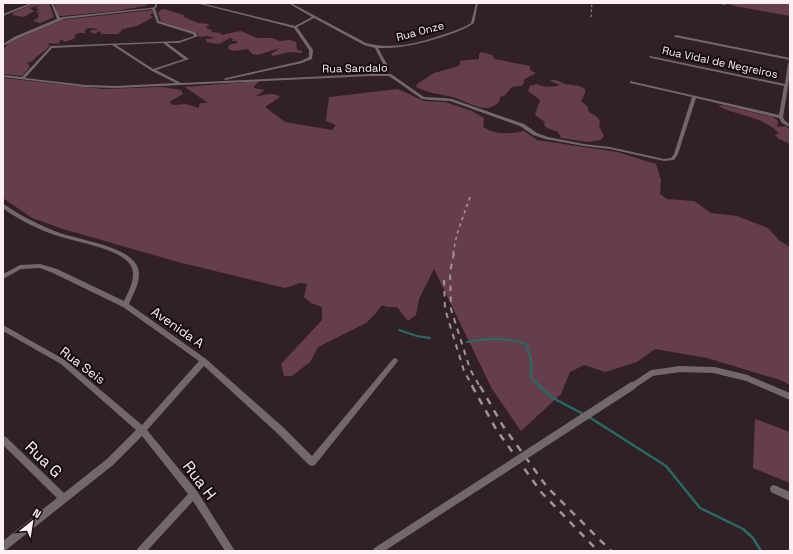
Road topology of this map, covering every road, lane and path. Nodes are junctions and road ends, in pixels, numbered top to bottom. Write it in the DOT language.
graph roads {
  1 [pos="34,3"];
  2 [pos="52,3"];
  3 [pos="156,3"];
  4 [pos="197,3"];
  5 [pos="289,3"];
  6 [pos="477,3"];
  7 [pos="717,3"];
  8 [pos="720,3"];
  9 [pos="725,4"];
  10 [pos="153,8"];
  11 [pos="3,15"];
  12 [pos="314,17"];
  13 [pos="59,20"];
  14 [pos="295,27"];
  15 [pos="676,36"];
  16 [pos="164,42"];
  17 [pos="112,44"];
  18 [pos="3,45"];
  19 [pos="376,47"];
  20 [pos="651,57"];
  21 [pos="790,59"];
  22 [pos="790,63"];
  23 [pos="153,70"];
  24 [pos="370,75"];
  25 [pos="3,76"];
  26 [pos="22,79"];
  27 [pos="631,82"];
  28 [pos="207,83"];
  29 [pos="182,85"];
  30 [pos="786,85"];
  31 [pos="694,97"];
  32 [pos="781,117"];
  33 [pos="790,126"];
  34 [pos="3,206"];
  35 [pos="3,277"];
  36 [pos="125,305"];
  37 [pos="3,328"];
  38 [pos="204,361"];
  39 [pos="395,361"];
  40 [pos="790,397"];
  41 [pos="142,430"];
  42 [pos="3,440"];
  43 [pos="774,489"];
  44 [pos="194,494"];
  45 [pos="790,497"];
  46 [pos="64,499"];
  47 [pos="3,547"];
  48 [pos="141,551"];
  49 [pos="230,551"];
  50 [pos="377,551"];
  1 -- 11 [label="street"];
  2 -- 13 [label="street"];
  3 -- 10 [label="street"];
  4 -- 14 [label="street"];
  5 -- 12 [label="street, Rua Onze"];
  6 -- 19 [label="street, Rua Onze"];
  7 -- 8 [label="street"];
  8 -- 9 [label="street"];
  10 -- 13 [label="street"];
  10 -- 16 [label="street"];
  12 -- 14 [label="street"];
  12 -- 19 [label="street, Rua Onze"];
  13 -- 18 [label="street"];
  14 -- 28 [label="street"];
  15 -- 21 [label="street"];
  16 -- 17 [label="street"];
  16 -- 23 [label="street"];
  17 -- 23 [label="street"];
  17 -- 26 [label="street"];
  19 -- 24 [label="street"];
  20 -- 30 [label="street, Rua Vidal de Negreiros"];
  22 -- 30 [label="street"];
  23 -- 29 [label="street"];
  24 -- 28 [label="street, Rua Sandalo"];
  24 -- 31 [label="street, Rua Sandalo"];
  25 -- 26 [label="street, Rua Sandalo"];
  26 -- 29 [label="street, Rua Sandalo"];
  27 -- 31 [label="street"];
  28 -- 29 [label="street, Rua Sandalo"];
  30 -- 32 [label="street"];
  31 -- 32 [label="street"];
  32 -- 33 [label="street"];
  34 -- 36 [label="street"];
  35 -- 36 [label="street, Avenida A"];
  36 -- 38 [label="street, Avenida A"];
  37 -- 41 [label="street, Rua Seis"];
  38 -- 39 [label="street, Avenida A"];
  38 -- 41 [label="street"];
  40 -- 50 [label="street, bridge"];
  41 -- 44 [label="street, Rua H"];
  41 -- 46 [label="street"];
  42 -- 46 [label="street, Rua G"];
  43 -- 45 [label="street"];
  44 -- 48 [label="street"];
  44 -- 49 [label="street, Rua H"];
  46 -- 47 [label="street"];
}
